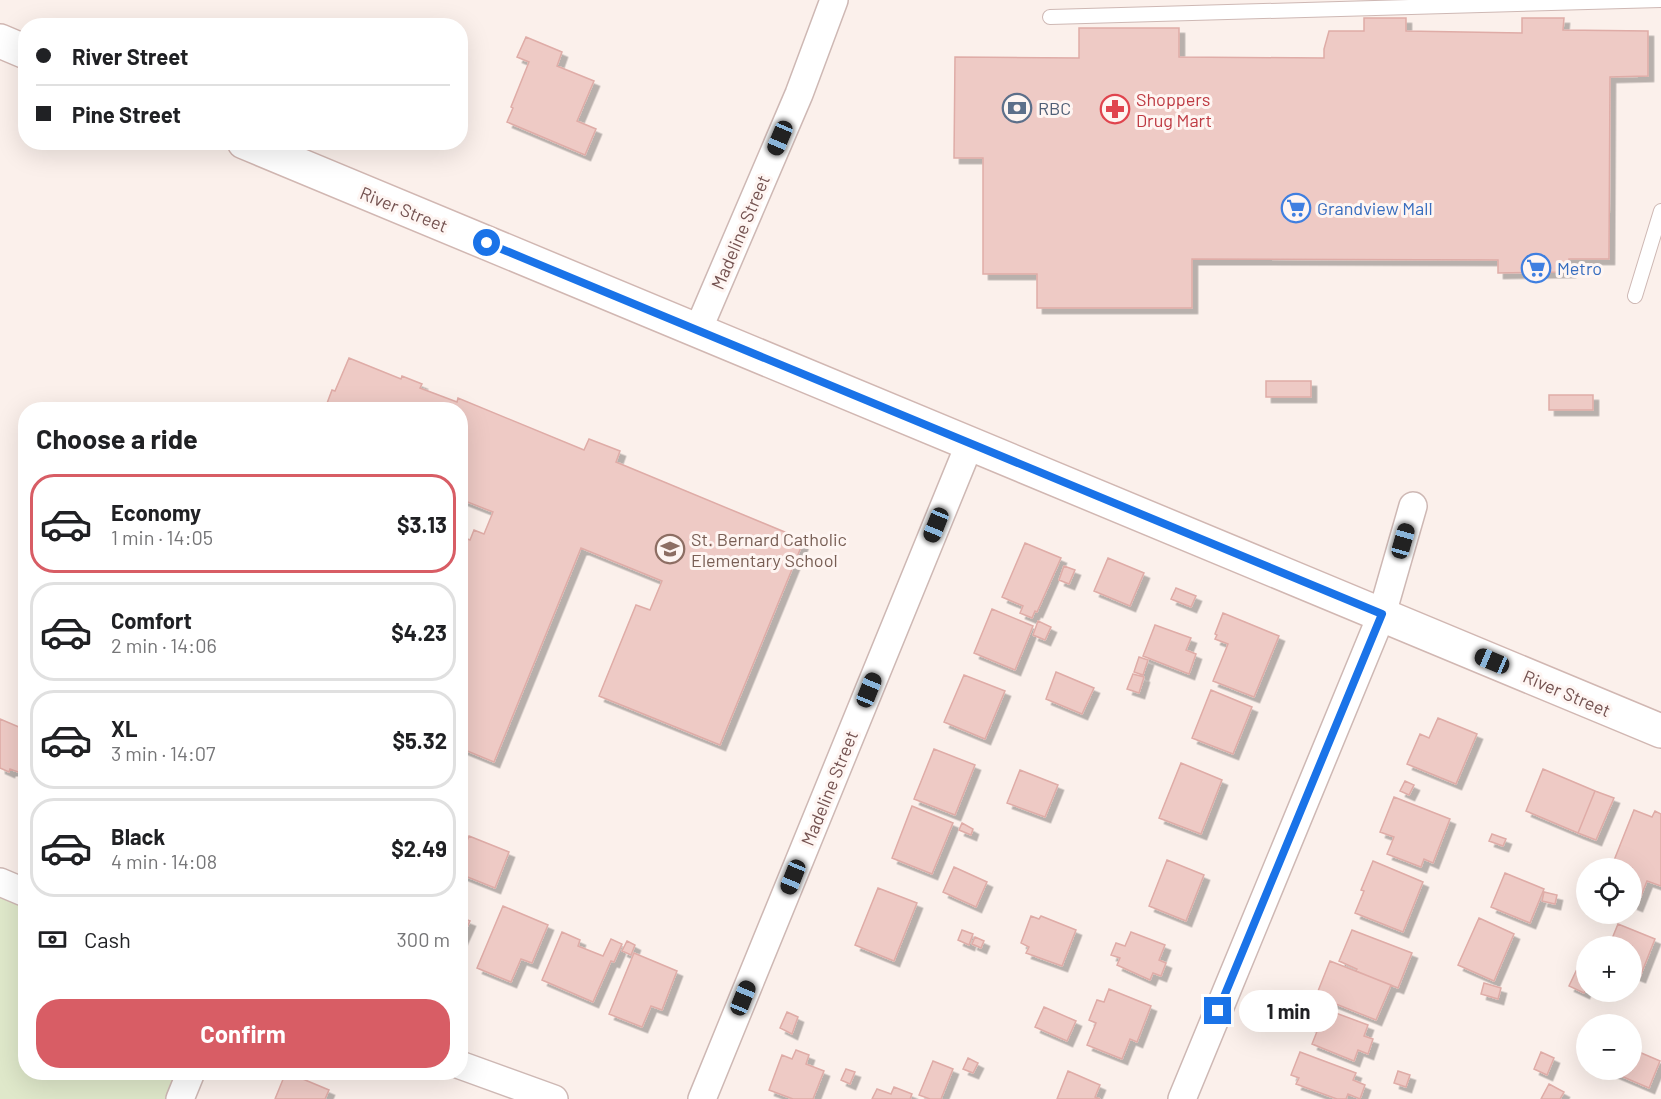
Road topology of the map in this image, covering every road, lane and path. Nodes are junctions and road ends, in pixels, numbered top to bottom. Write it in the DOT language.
graph roads {
  1 [pos="834,0"];
  2 [pos="1661,0"];
  3 [pos="1050,16"];
  4 [pos="0,41"];
  5 [pos="18,49"];
  6 [pos="263,150"];
  7 [pos="1661,211"];
  8 [pos="1635,296"];
  9 [pos="699,330"];
  10 [pos="970,443"];
  11 [pos="1413,506"];
  12 [pos="1382,614"];
  13 [pos="1661,731"];
  14 [pos="0,882"];
  15 [pos="18,890"];
  16 [pos="468,1068"];
  17 [pos="188,1080"];
  18 [pos="180,1099"];
  19 [pos="554,1099"];
  20 [pos="702,1099"];
  21 [pos="1182,1099"];
  1 -- 9 [label="street, Madeline Street"];
  2 -- 3 [label="lane"];
  4 -- 5 [label="main road"];
  6 -- 9 [label="main road, River Street"];
  7 -- 8 [label="lane"];
  9 -- 10 [label="main road, River Street"];
  10 -- 12 [label="main road, River Street"];
  10 -- 20 [label="street, Madeline Street"];
  11 -- 12 [label="street"];
  12 -- 13 [label="main road, River Street"];
  12 -- 21 [label="street"];
  14 -- 15 [label="street"];
  16 -- 19 [label="street"];
  17 -- 18 [label="street"];
}
